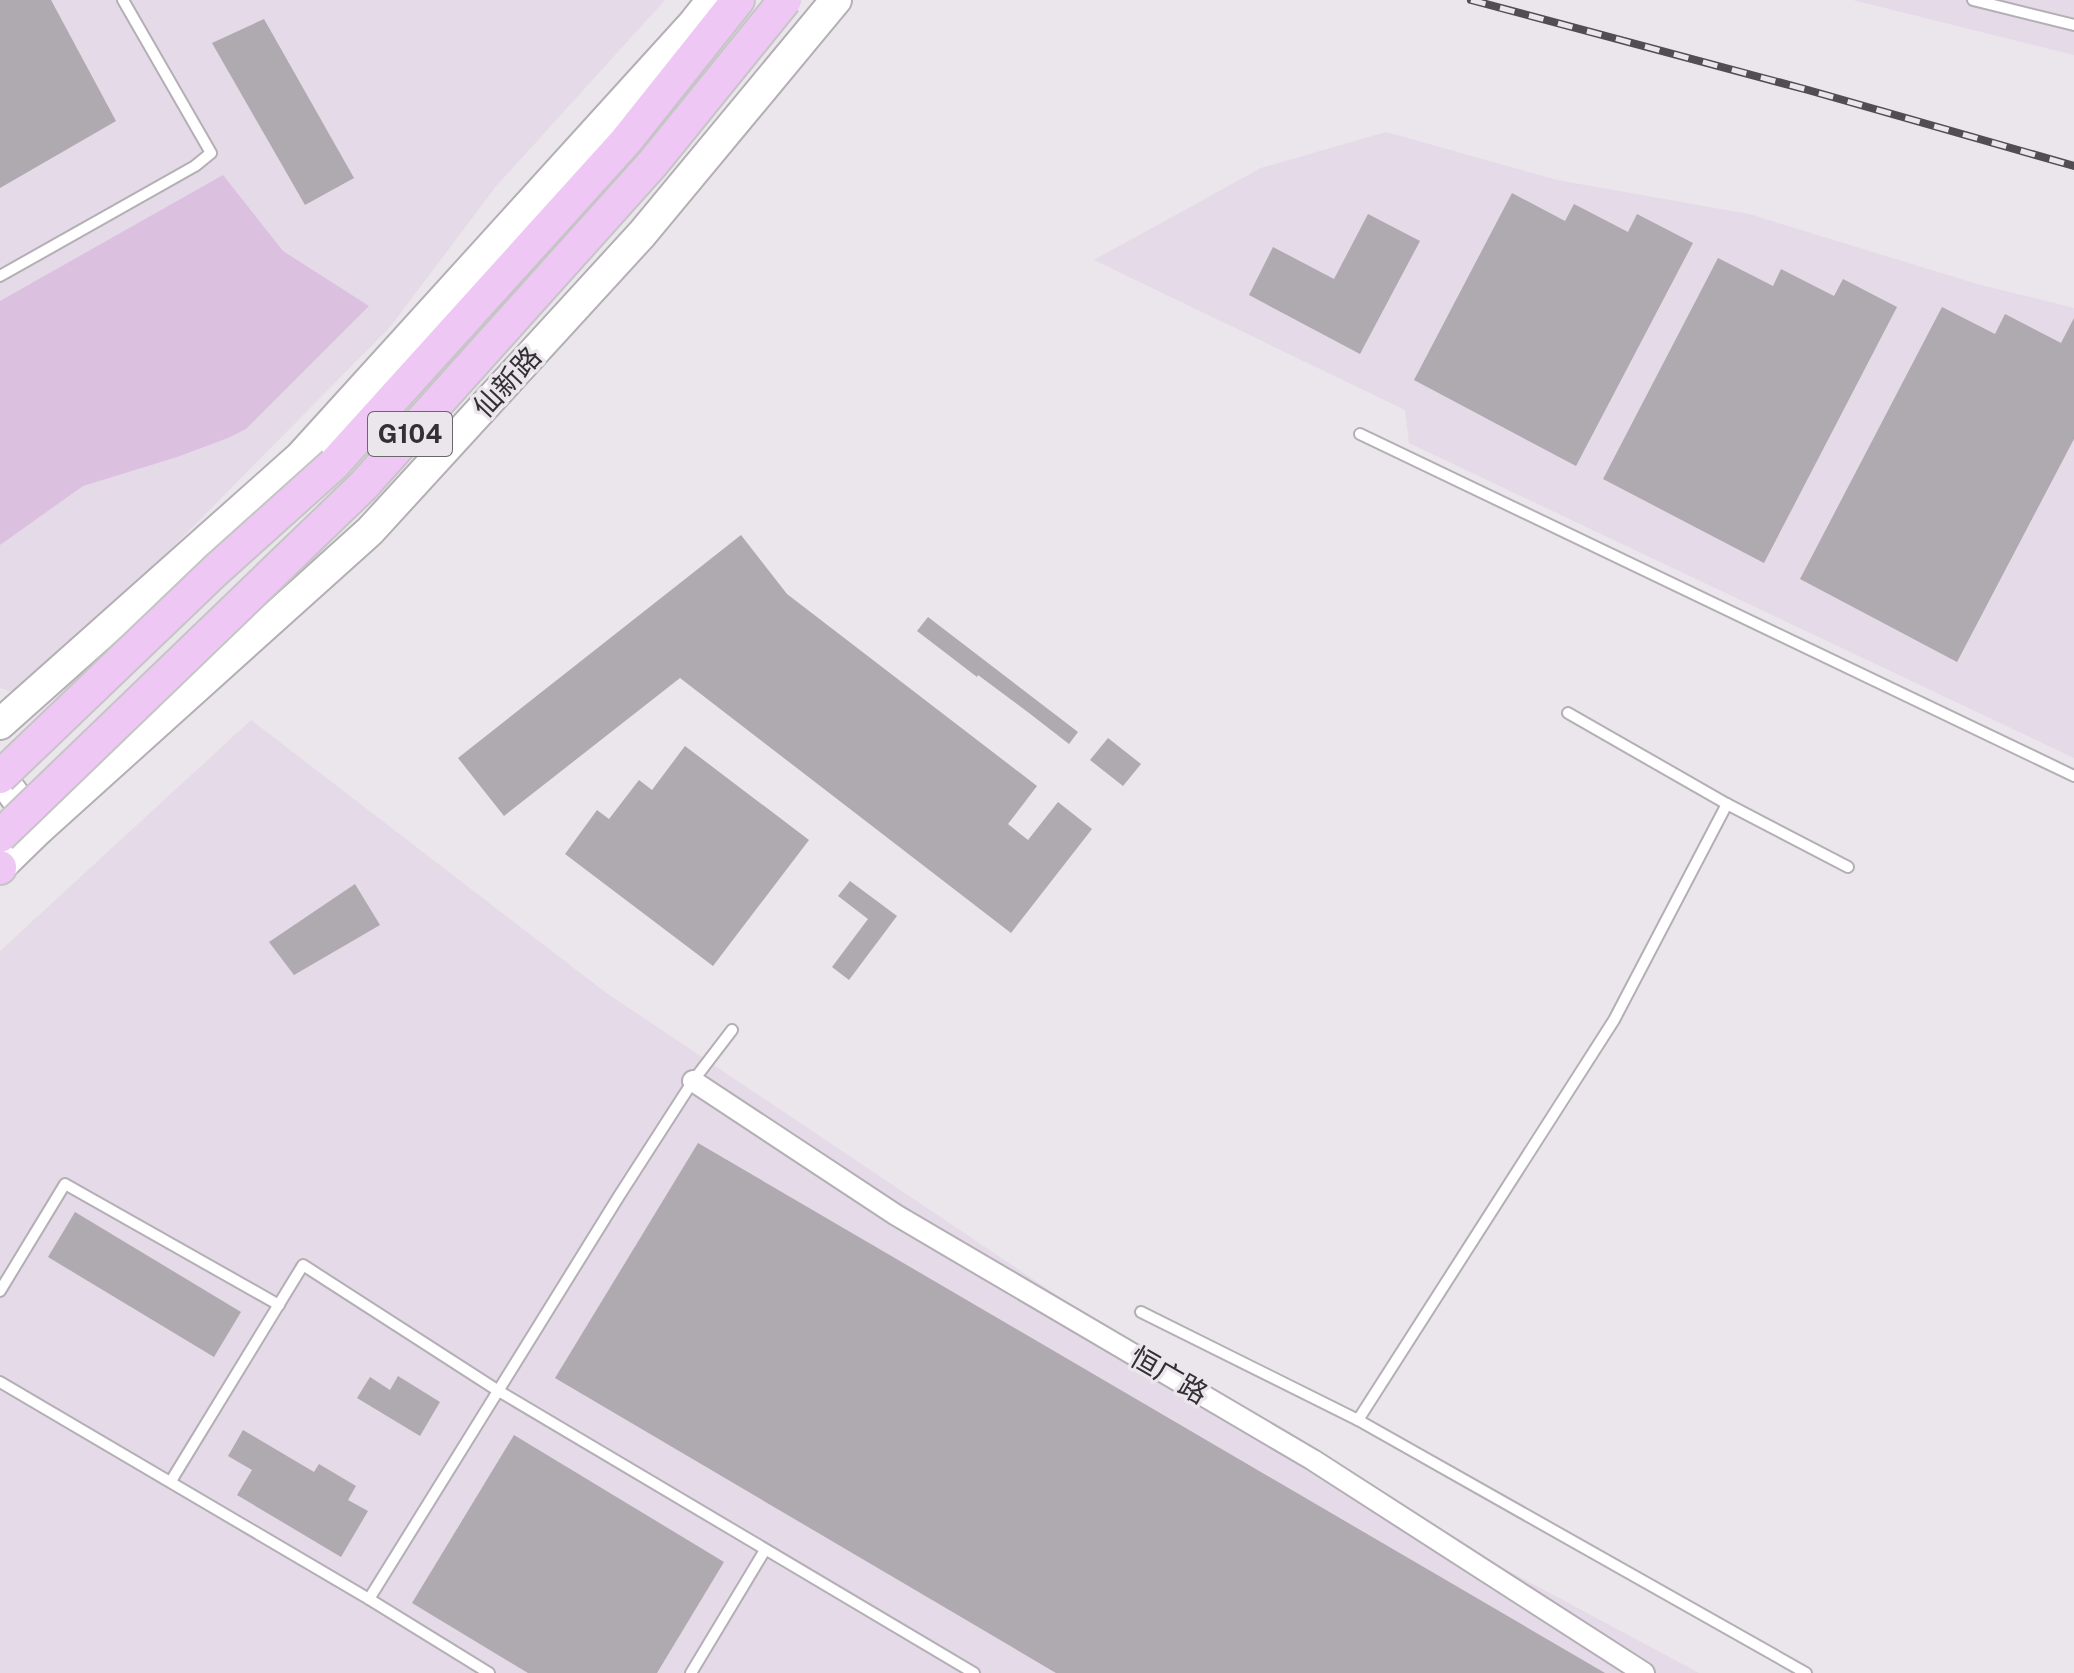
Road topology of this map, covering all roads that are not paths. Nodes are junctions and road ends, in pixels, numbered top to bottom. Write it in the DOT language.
graph roads {
  1 [pos="123,0"];
  2 [pos="701,0"];
  3 [pos="712,0"];
  4 [pos="738,0"];
  5 [pos="785,0"];
  6 [pos="823,0"];
  7 [pos="836,0"];
  8 [pos="1973,0"];
  9 [pos="2074,25"];
  10 [pos="0,276"];
  11 [pos="1360,434"];
  12 [pos="1568,713"];
  13 [pos="0,723"];
  14 [pos="2074,776"];
  15 [pos="0,777"];
  16 [pos="1727,804"];
  17 [pos="0,806"];
  18 [pos="39,829"];
  19 [pos="0,836"];
  20 [pos="1848,867"];
  21 [pos="0,868"];
  22 [pos="0,878"];
  23 [pos="732,1030"];
  24 [pos="693,1081"];
  25 [pos="0,1291"];
  26 [pos="279,1305"];
  27 [pos="1141,1312"];
  28 [pos="0,1382"];
  29 [pos="497,1390"];
  30 [pos="1358,1420"];
  31 [pos="171,1481"];
  32 [pos="765,1550"];
  33 [pos="369,1599"];
  34 [pos="489,1673"];
  35 [pos="691,1673"];
  36 [pos="974,1673"];
  37 [pos="1644,1673"];
  38 [pos="1806,1673"];
  1 -- 10 [label="lane"];
  2 -- 13 [label="main road"];
  3 -- 13 [label="main road"];
  4 -- 15 [label="main road, bridge"];
  5 -- 19 [label="main road, 仙新路 / G104, bridge"];
  6 -- 18 [label="main road, 仙新路"];
  7 -- 18 [label="main road, 仙新路"];
  8 -- 9 [label="lane"];
  11 -- 14 [label="lane"];
  12 -- 16 [label="lane"];
  15 -- 18 [label="main road"];
  16 -- 20 [label="lane"];
  16 -- 30 [label="lane"];
  17 -- 18 [label="main road"];
  18 -- 21 [label="main road, 仙新路"];
  18 -- 22 [label="main road, 仙新路"];
  23 -- 24 [label="lane"];
  24 -- 29 [label="lane"];
  24 -- 37 [label="street, 恒广路"];
  25 -- 26 [label="lane"];
  26 -- 29 [label="lane"];
  26 -- 31 [label="lane"];
  27 -- 30 [label="lane"];
  28 -- 31 [label="lane"];
  29 -- 32 [label="lane"];
  29 -- 33 [label="lane"];
  30 -- 38 [label="lane"];
  31 -- 33 [label="lane"];
  32 -- 35 [label="lane"];
  32 -- 36 [label="lane"];
  33 -- 34 [label="lane"];
}
